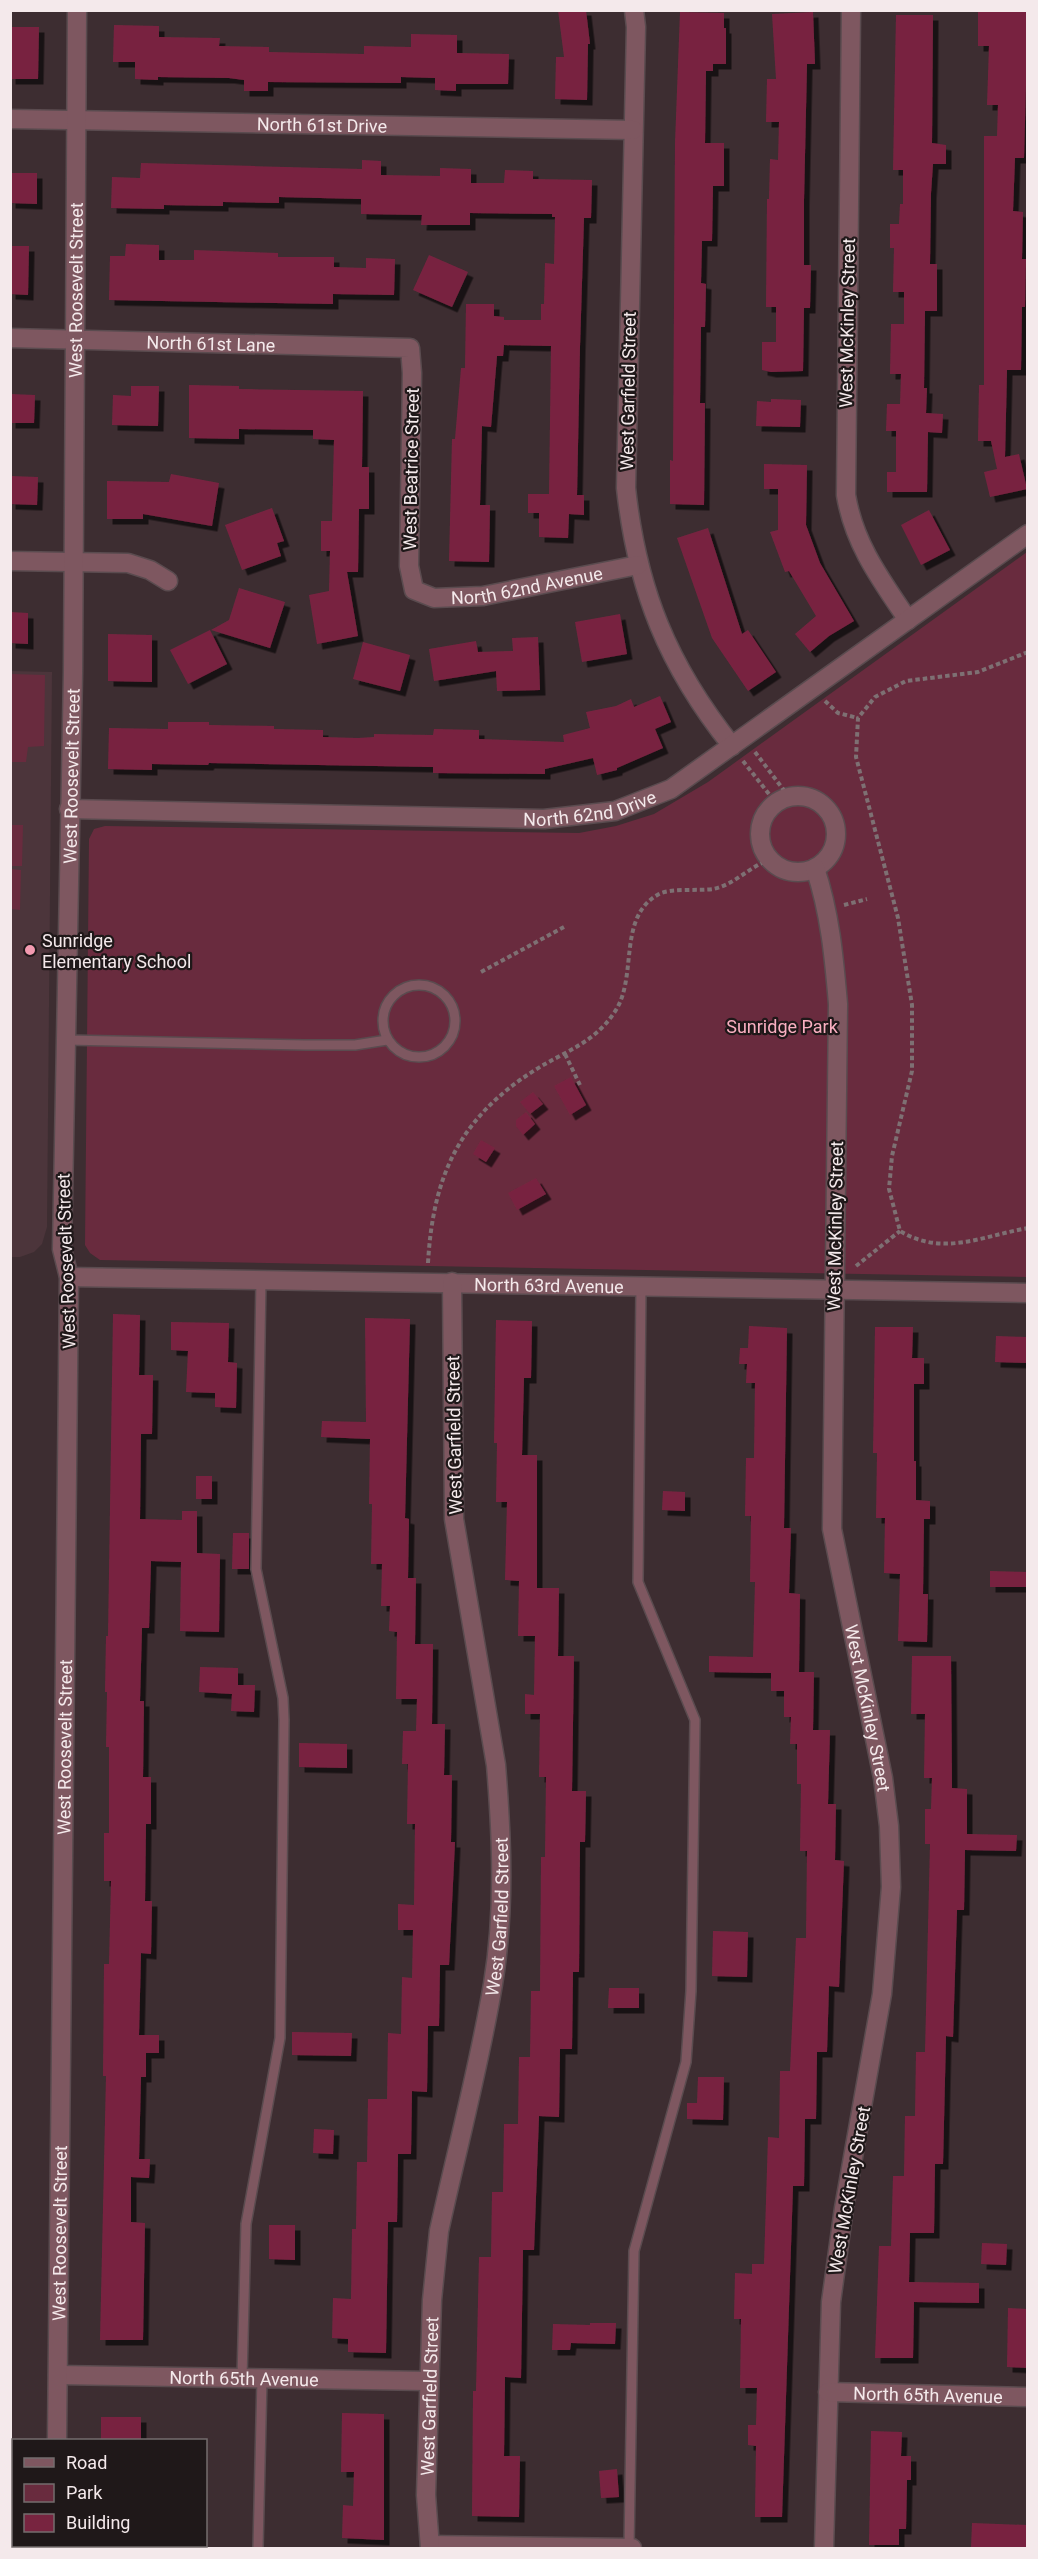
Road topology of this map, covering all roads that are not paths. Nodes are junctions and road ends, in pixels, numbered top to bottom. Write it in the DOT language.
graph roads {
  1 [pos="77,10"];
  2 [pos="634,10"];
  3 [pos="851,10"];
  4 [pos="10,119"];
  5 [pos="76,120"];
  6 [pos="633,130"];
  7 [pos="10,338"];
  8 [pos="74,340"];
  9 [pos="410,348"];
  10 [pos="1028,534"];
  11 [pos="10,561"];
  12 [pos="73,563"];
  13 [pos="638,565"];
  14 [pos="168,581"];
  15 [pos="414,590"];
  16 [pos="908,620"];
  17 [pos="737,754"];
  18 [pos="69,809"];
  19 [pos="815,868"];
  20 [pos="66,1040"];
  21 [pos="387,1040"];
  22 [pos="69,1277"];
  23 [pos="261,1280"];
  24 [pos="452,1282"];
  25 [pos="641,1286"];
  26 [pos="834,1290"];
  27 [pos="1028,1293"];
  28 [pos="58,2375"];
  29 [pos="242,2378"];
  30 [pos="262,2378"];
  31 [pos="429,2380"];
  32 [pos="828,2392"];
  33 [pos="1028,2397"];
  34 [pos="57,2439"];
  35 [pos="430,2547"];
  36 [pos="258,2548"];
  37 [pos="630,2548"];
  38 [pos="824,2548"];
  1 -- 5 [label="street, West Roosevelt Street"];
  2 -- 6 [label="street, West Garfield Street"];
  3 -- 16 [label="street, West McKinley Street"];
  4 -- 5 [label="street, North 61st Drive"];
  5 -- 6 [label="street, North 61st Drive"];
  5 -- 8 [label="street, West Roosevelt Street"];
  6 -- 13 [label="street, West Garfield Street"];
  7 -- 8 [label="street, North 61st Lane"];
  8 -- 9 [label="street, North 61st Lane"];
  8 -- 12 [label="street, West Roosevelt Street"];
  9 -- 15 [label="street, West Beatrice Street"];
  10 -- 16 [label="street, North 62nd Drive"];
  11 -- 12 [label="street"];
  12 -- 14 [label="street"];
  12 -- 18 [label="street, West Roosevelt Street"];
  13 -- 15 [label="street, North 62nd Avenue"];
  13 -- 17 [label="street, West Garfield Street"];
  16 -- 17 [label="street, North 62nd Drive"];
  17 -- 18 [label="street, North 62nd Drive"];
  18 -- 20 [label="street, West Roosevelt Street"];
  19 -- 19 [label="street"];
  19 -- 26 [label="street, West McKinley Street"];
  20 -- 21 [label="lane"];
  20 -- 22 [label="street, West Roosevelt Street"];
  21 -- 21 [label="lane"];
  22 -- 23 [label="street, North 63rd Avenue"];
  22 -- 28 [label="street, West Roosevelt Street"];
  23 -- 24 [label="street, North 63rd Avenue"];
  23 -- 29 [label="lane"];
  24 -- 25 [label="street, North 63rd Avenue"];
  24 -- 31 [label="street, West Garfield Street"];
  25 -- 26 [label="street, North 63rd Avenue"];
  25 -- 37 [label="lane"];
  26 -- 27 [label="street, North 63rd Avenue"];
  26 -- 32 [label="street, West McKinley Street"];
  28 -- 29 [label="street, North 65th Avenue"];
  28 -- 34 [label="street, West Roosevelt Street"];
  29 -- 30 [label="street, North 65th Avenue"];
  30 -- 31 [label="street, North 65th Avenue"];
  30 -- 36 [label="lane"];
  31 -- 35 [label="street, West Garfield Street"];
  32 -- 33 [label="street, North 65th Avenue"];
  32 -- 38 [label="street, West McKinley Street"];
  35 -- 37 [label="street"];
}
